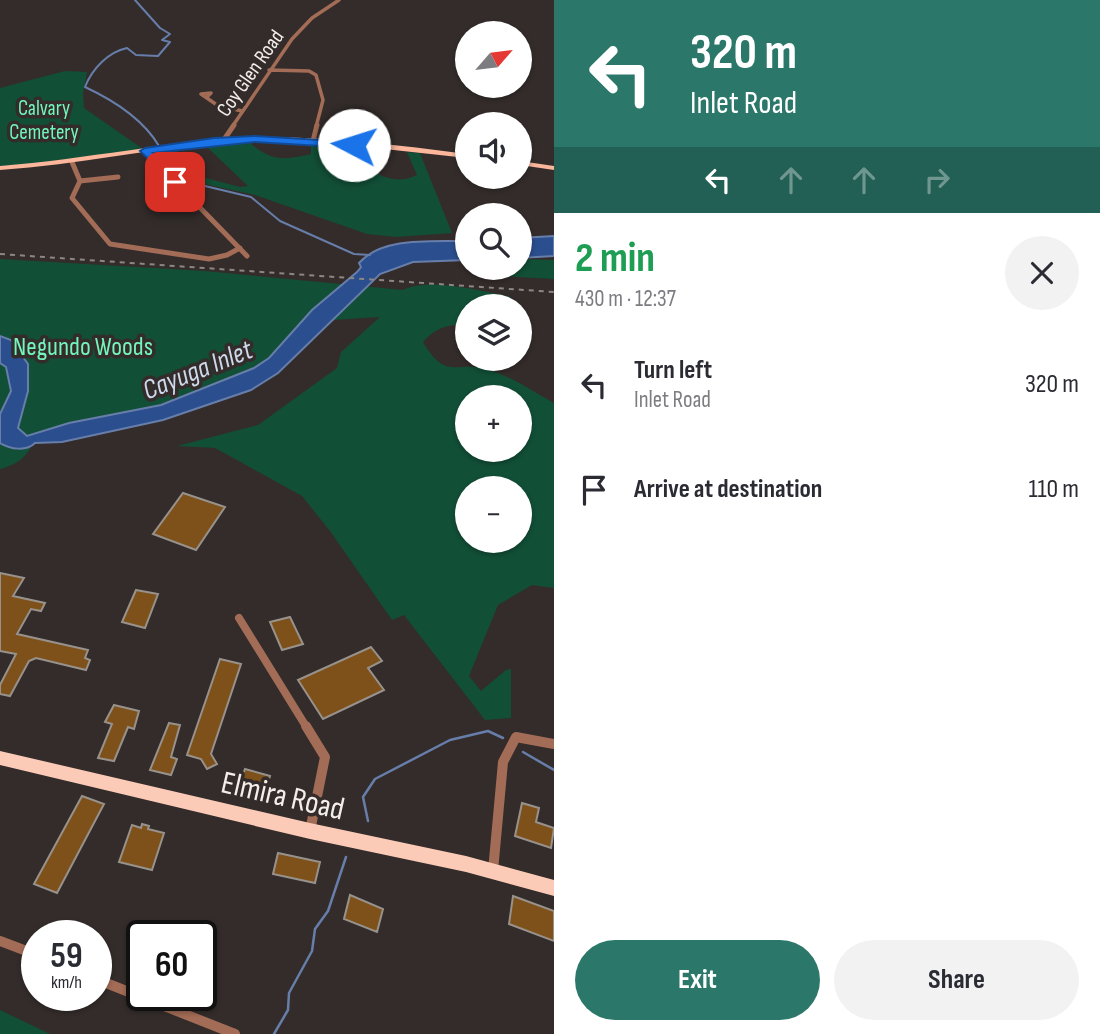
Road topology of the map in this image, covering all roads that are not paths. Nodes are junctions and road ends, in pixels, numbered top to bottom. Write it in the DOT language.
graph roads {
  1 [pos="339,0"];
  2 [pos="269,70"];
  3 [pos="207,97"];
  4 [pos="242,111"];
  5 [pos="223,141"];
  6 [pos="313,141"];
  7 [pos="145,151"];
  8 [pos="429,152"];
  9 [pos="455,155"];
  10 [pos="72,162"];
  11 [pos="532,165"];
  12 [pos="0,168"];
  13 [pos="554,168"];
  14 [pos="118,177"];
  15 [pos="80,181"];
  16 [pos="240,248"];
  17 [pos="247,256"];
  18 [pos="239,618"];
  19 [pos="554,744"];
  20 [pos="0,758"];
  21 [pos="310,831"];
  22 [pos="493,871"];
  23 [pos="554,888"];
  24 [pos="0,941"];
  25 [pos="21,949"];
  26 [pos="112,985"];
  27 [pos="235,1034"];
  1 -- 2 [label="street, Coy Glen Road"];
  2 -- 4 [label="street, Coy Glen Road"];
  2 -- 6 [label="street"];
  3 -- 4 [label="street"];
  4 -- 5 [label="street, Coy Glen Road"];
  5 -- 6 [label="main road"];
  5 -- 7 [label="main road"];
  6 -- 8 [label="main road"];
  7 -- 10 [label="main road"];
  7 -- 16 [label="street"];
  8 -- 9 [label="main road"];
  10 -- 12 [label="main road"];
  10 -- 15 [label="street"];
  11 -- 13 [label="main road"];
  14 -- 15 [label="street"];
  15 -- 16 [label="street"];
  16 -- 17 [label="street"];
  18 -- 21 [label="street"];
  19 -- 22 [label="street"];
  20 -- 21 [label="highway, Elmira Road"];
  21 -- 22 [label="highway, Elmira Road"];
  22 -- 23 [label="highway, Elmira Road"];
  24 -- 25 [label="street"];
  26 -- 27 [label="street"];
}
